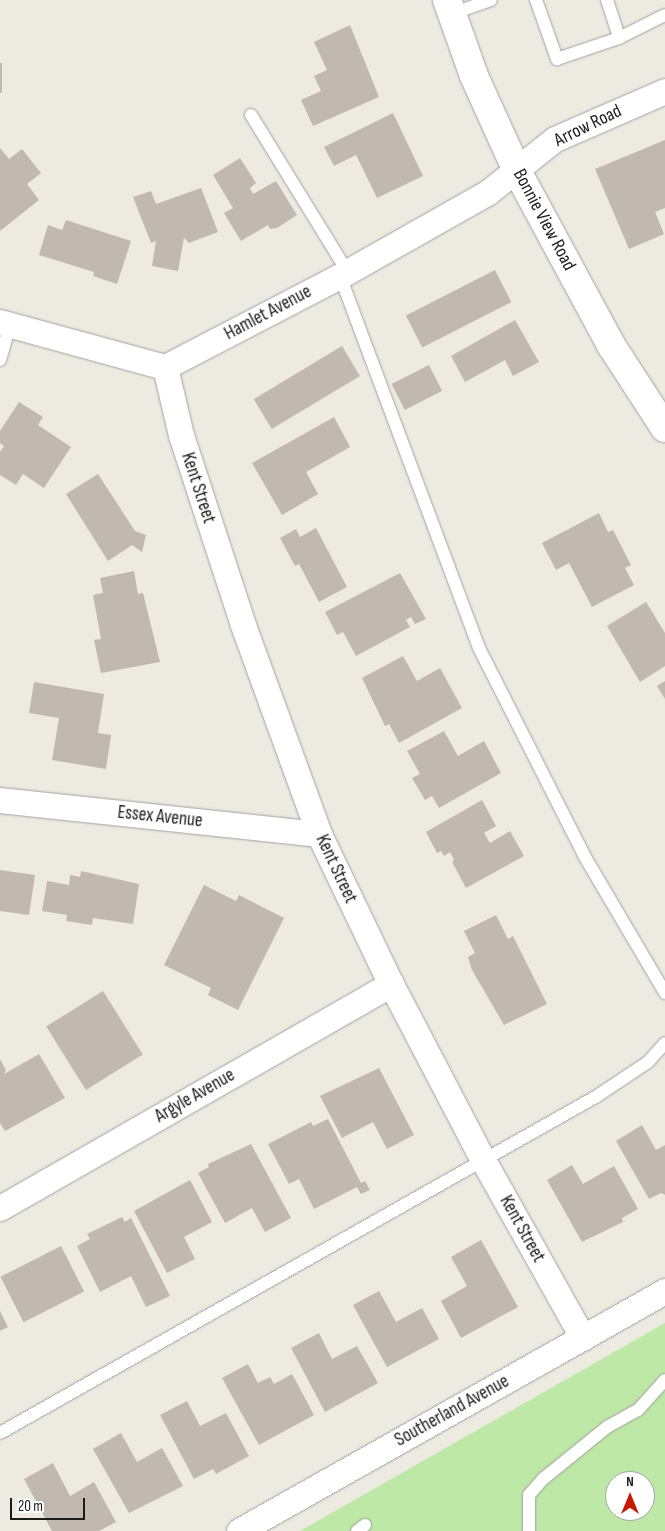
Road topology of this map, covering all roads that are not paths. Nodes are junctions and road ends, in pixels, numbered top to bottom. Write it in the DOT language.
graph roads {
  1 [pos="491,0"];
  2 [pos="536,0"];
  3 [pos="606,0"];
  4 [pos="449,7"];
  5 [pos="665,15"];
  6 [pos="619,38"];
  7 [pos="665,91"];
  8 [pos="251,116"];
  9 [pos="517,171"];
  10 [pos="344,273"];
  11 [pos="5,324"];
  12 [pos="0,360"];
  13 [pos="165,367"];
  14 [pos="665,428"];
  15 [pos="0,800"];
  16 [pos="319,834"];
  17 [pos="391,984"];
  18 [pos="665,993"];
  19 [pos="665,1043"];
  20 [pos="483,1160"];
  21 [pos="0,1208"];
  22 [pos="665,1291"];
  23 [pos="584,1338"];
  24 [pos="665,1380"];
  25 [pos="0,1433"];
  26 [pos="239,1531"];
  27 [pos="529,1531"];
  1 -- 4 [label="lane"];
  2 -- 6 [label="lane"];
  3 -- 6 [label="lane"];
  4 -- 9 [label="street, Bonnie View Road"];
  5 -- 6 [label="lane"];
  7 -- 9 [label="street, Arrow Road"];
  8 -- 10 [label="lane"];
  9 -- 10 [label="street, Hamlet Avenue"];
  9 -- 14 [label="street, Bonnie View Road"];
  10 -- 13 [label="street, Hamlet Avenue"];
  10 -- 18 [label="lane"];
  11 -- 12 [label="lane"];
  11 -- 13 [label="street"];
  13 -- 16 [label="street, Kent Street"];
  15 -- 16 [label="street, Essex Avenue"];
  16 -- 17 [label="street, Kent Street"];
  17 -- 20 [label="street, Kent Street"];
  17 -- 21 [label="street, Argyle Avenue"];
  19 -- 20 [label="lane"];
  20 -- 23 [label="street, Kent Street"];
  20 -- 25 [label="lane"];
  22 -- 23 [label="street, Southerland Avenue"];
  23 -- 26 [label="street, Southerland Avenue"];
  24 -- 27 [label="lane"];
}
